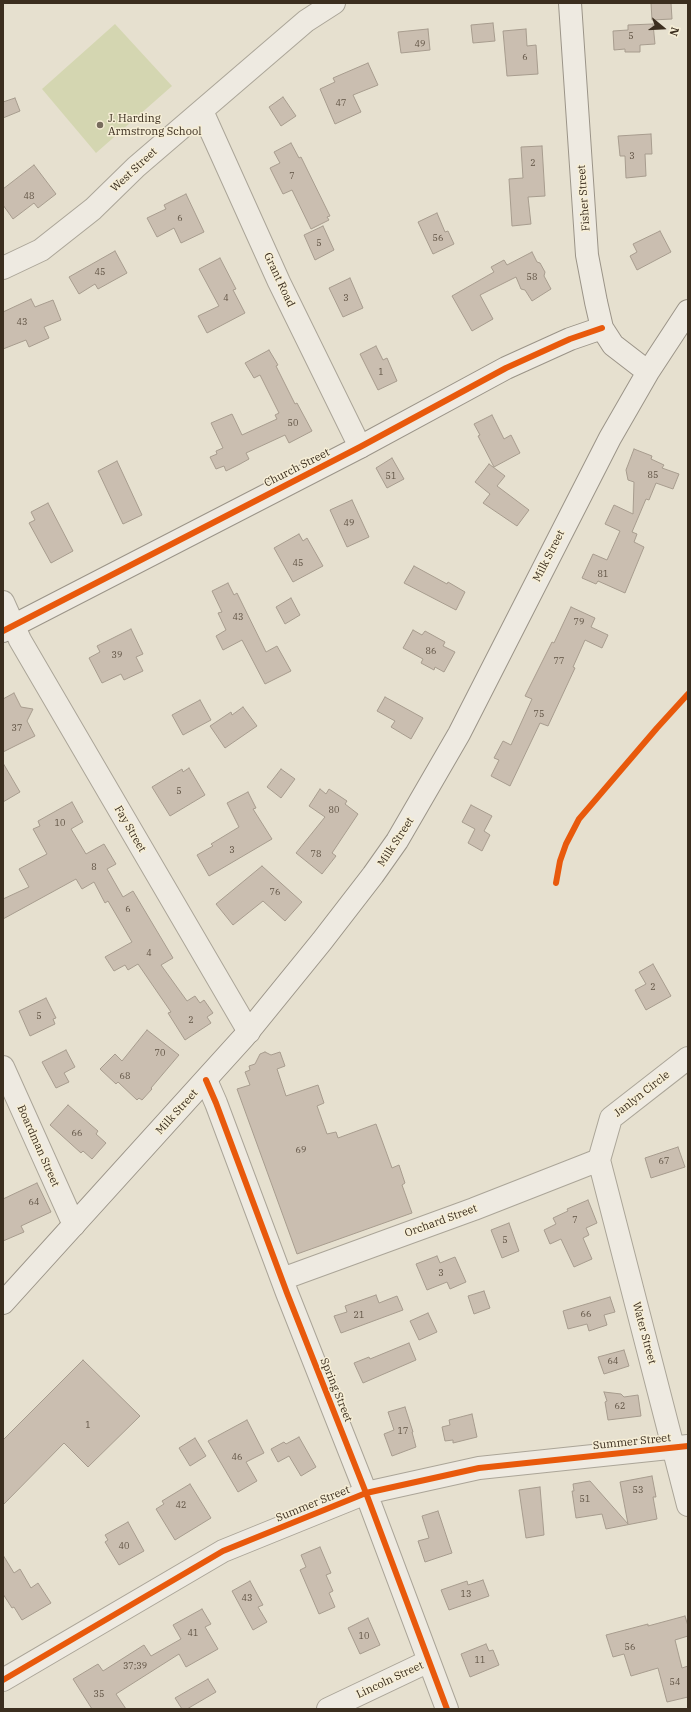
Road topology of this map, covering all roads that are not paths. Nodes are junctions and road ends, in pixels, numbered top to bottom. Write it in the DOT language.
graph roads {
  1 [pos="334,3"];
  2 [pos="570,3"];
  3 [pos="202,111"];
  4 [pos="3,268"];
  5 [pos="688,311"];
  6 [pos="602,328"];
  7 [pos="648,372"];
  8 [pos="360,447"];
  9 [pos="3,602"];
  10 [pos="8,628"];
  11 [pos="249,1032"];
  12 [pos="688,1058"];
  13 [pos="3,1067"];
  14 [pos="206,1080"];
  15 [pos="599,1160"];
  16 [pos="74,1225"];
  17 [pos="282,1279"];
  18 [pos="3,1303"];
  19 [pos="681,1447"];
  20 [pos="366,1493"];
  21 [pos="688,1506"];
  22 [pos="429,1662"];
  23 [pos="3,1680"];
  24 [pos="328,1709"];
  25 [pos="447,1709"];
  1 -- 3 [label="street, West Street"];
  2 -- 6 [label="street, Fisher Street"];
  3 -- 4 [label="street, West Street"];
  3 -- 8 [label="street, Grant Road"];
  5 -- 7 [label="street, Milk Street"];
  6 -- 7 [label="street, Fisher Street"];
  6 -- 8 [label="street, Church Street"];
  7 -- 11 [label="street, Milk Street"];
  8 -- 10 [label="street, Church Street"];
  9 -- 10 [label="street, Fay Street"];
  10 -- 11 [label="street, Fay Street"];
  11 -- 14 [label="street, Milk Street"];
  12 -- 15 [label="street, Janlyn Circle"];
  13 -- 16 [label="street, Boardman Street"];
  14 -- 16 [label="street, Milk Street"];
  14 -- 17 [label="street, Spring Street"];
  15 -- 17 [label="street, Orchard Street"];
  15 -- 19 [label="street, Water Street"];
  16 -- 18 [label="street, Milk Street"];
  17 -- 20 [label="street, Spring Street"];
  19 -- 20 [label="street, Summer Street"];
  19 -- 21 [label="street, Water Street"];
  20 -- 22 [label="street, Spring Street"];
  20 -- 23 [label="street, Summer Street"];
  22 -- 24 [label="street, Lincoln Street"];
  22 -- 25 [label="street, Spring Street"];
}
